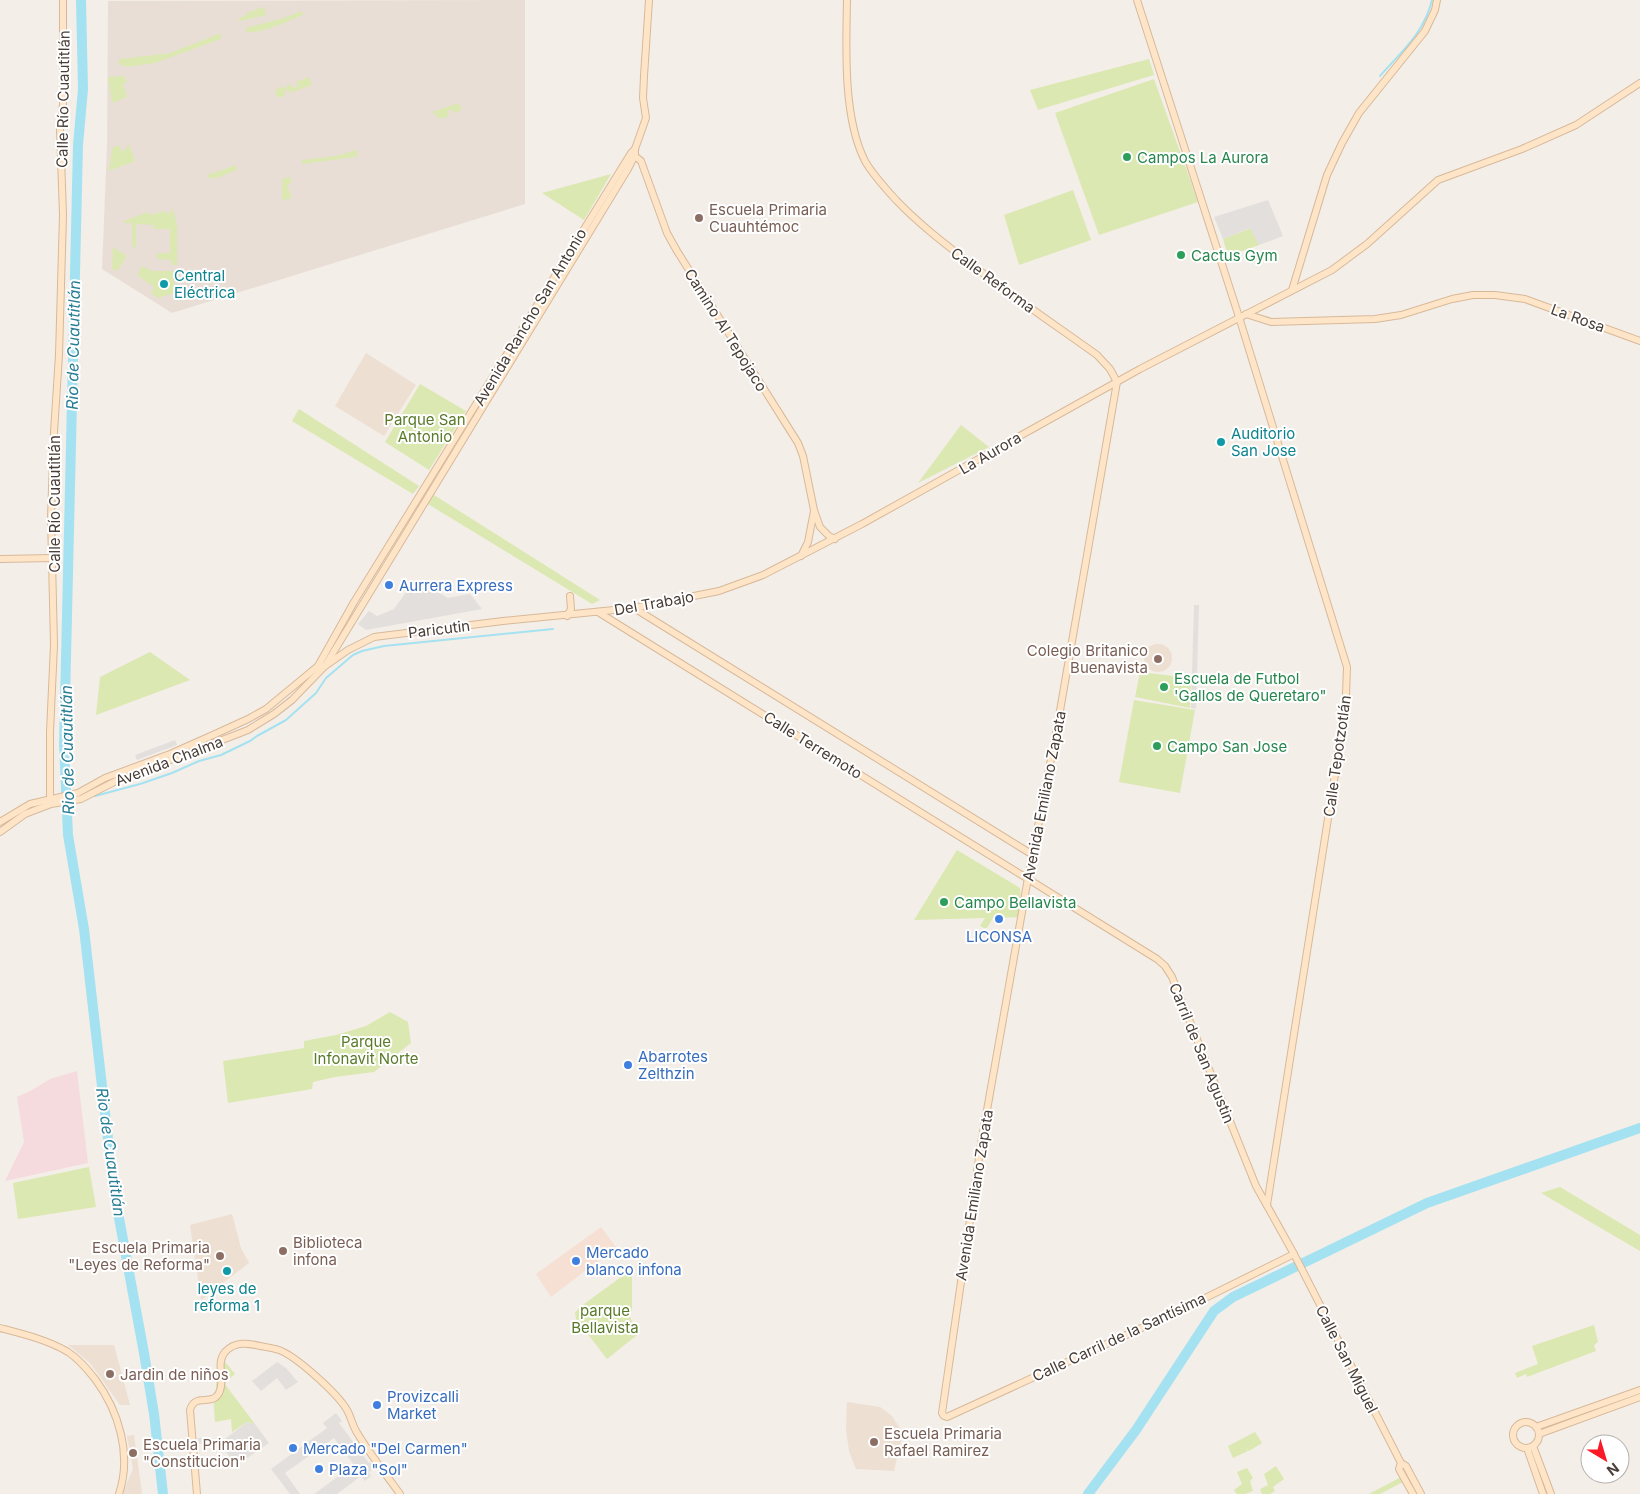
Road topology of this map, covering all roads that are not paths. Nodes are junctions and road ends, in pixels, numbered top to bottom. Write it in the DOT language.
graph roads {
  1 [pos="63,0"];
  2 [pos="649,0"];
  3 [pos="847,0"];
  4 [pos="1137,0"];
  5 [pos="1438,0"];
  6 [pos="1640,83"];
  7 [pos="634,152"];
  8 [pos="1292,290"];
  9 [pos="1246,314"];
  10 [pos="1239,317"];
  11 [pos="1637,340"];
  12 [pos="1117,382"];
  13 [pos="814,510"];
  14 [pos="835,539"];
  15 [pos="801,556"];
  16 [pos="53,558"];
  17 [pos="0,559"];
  18 [pos="740,584"];
  19 [pos="570,596"];
  20 [pos="634,608"];
  21 [pos="598,612"];
  22 [pos="568,616"];
  23 [pos="321,666"];
  24 [pos="50,798"];
  25 [pos="68,798"];
  26 [pos="0,822"];
  27 [pos="0,832"];
  28 [pos="1033,856"];
  29 [pos="1028,878"];
  30 [pos="1157,959"];
  31 [pos="1267,1206"];
  32 [pos="1294,1254"];
  33 [pos="0,1328"];
  34 [pos="1640,1390"];
  35 [pos="1640,1397"];
  36 [pos="944,1416"];
  37 [pos="1538,1431"];
  38 [pos="1530,1447"];
  39 [pos="1405,1472"];
  40 [pos="119,1494"];
  41 [pos="197,1494"];
  42 [pos="400,1494"];
  43 [pos="1413,1494"];
  44 [pos="1421,1494"];
  45 [pos="1543,1494"];
  46 [pos="1551,1494"];
  1 -- 16 [label="street, Calle Río Cuautitlán"];
  2 -- 7 [label="street, Avenida Rancho San Antonio"];
  3 -- 12 [label="street, Calle Reforma"];
  4 -- 10 [label="street, Calle Tepotzotlán"];
  5 -- 8 [label="street"];
  6 -- 8 [label="street, La Aurora"];
  7 -- 13 [label="street, Camino Al Tepojaco"];
  7 -- 23 [label="street, Avenida Rancho San Antonio"];
  8 -- 9 [label="street, La Aurora"];
  9 -- 10 [label="street, La Aurora"];
  9 -- 11 [label="street, La Rosa"];
  10 -- 12 [label="street, La Aurora"];
  10 -- 31 [label="street, Calle Tepotzotlán"];
  12 -- 14 [label="street, La Aurora"];
  12 -- 28 [label="street, Avenida Emiliano Zapata"];
  13 -- 14 [label="street, Camino Al Tepojaco"];
  13 -- 15 [label="street, Camino Al Tepojaco"];
  14 -- 15 [label="street, La Aurora"];
  15 -- 18 [label="street, La Aurora"];
  16 -- 17 [label="street"];
  16 -- 24 [label="street, Calle Río Cuautitlán"];
  18 -- 20 [label="street, Del Trabajo"];
  19 -- 22 [label="street"];
  20 -- 21 [label="street, Del Trabajo"];
  20 -- 28 [label="street, Calle Terremoto"];
  21 -- 22 [label="street, Del Trabajo"];
  21 -- 29 [label="street, Calle Terremoto"];
  22 -- 23 [label="street, Paricutin"];
  23 -- 25 [label="street, Avenida Chalma"];
  23 -- 25 [label="street, Avenida Chalma"];
  24 -- 25 [label="street, Avenida Chalma"];
  24 -- 26 [label="street, Avenida Chalma"];
  25 -- 27 [label="street, Avenida Chalma"];
  28 -- 29 [label="street, Avenida Emiliano Zapata"];
  29 -- 30 [label="street, Calle Terremoto"];
  29 -- 36 [label="street, Avenida Emiliano Zapata"];
  30 -- 31 [label="street, Carril de San Agustin"];
  31 -- 32 [label="street, Calle San Miguel"];
  32 -- 36 [label="street, Calle Carril de la Santísima"];
  32 -- 39 [label="street, Calle San Miguel"];
  33 -- 40 [label="street"];
  34 -- 37 [label="street"];
  35 -- 37 [label="street"];
  37 -- 38 [label="street"];
  37 -- 38 [label="street"];
  38 -- 45 [label="street"];
  38 -- 46 [label="street"];
  39 -- 43 [label="street"];
  39 -- 44 [label="street"];
  41 -- 42 [label="street"];
}
